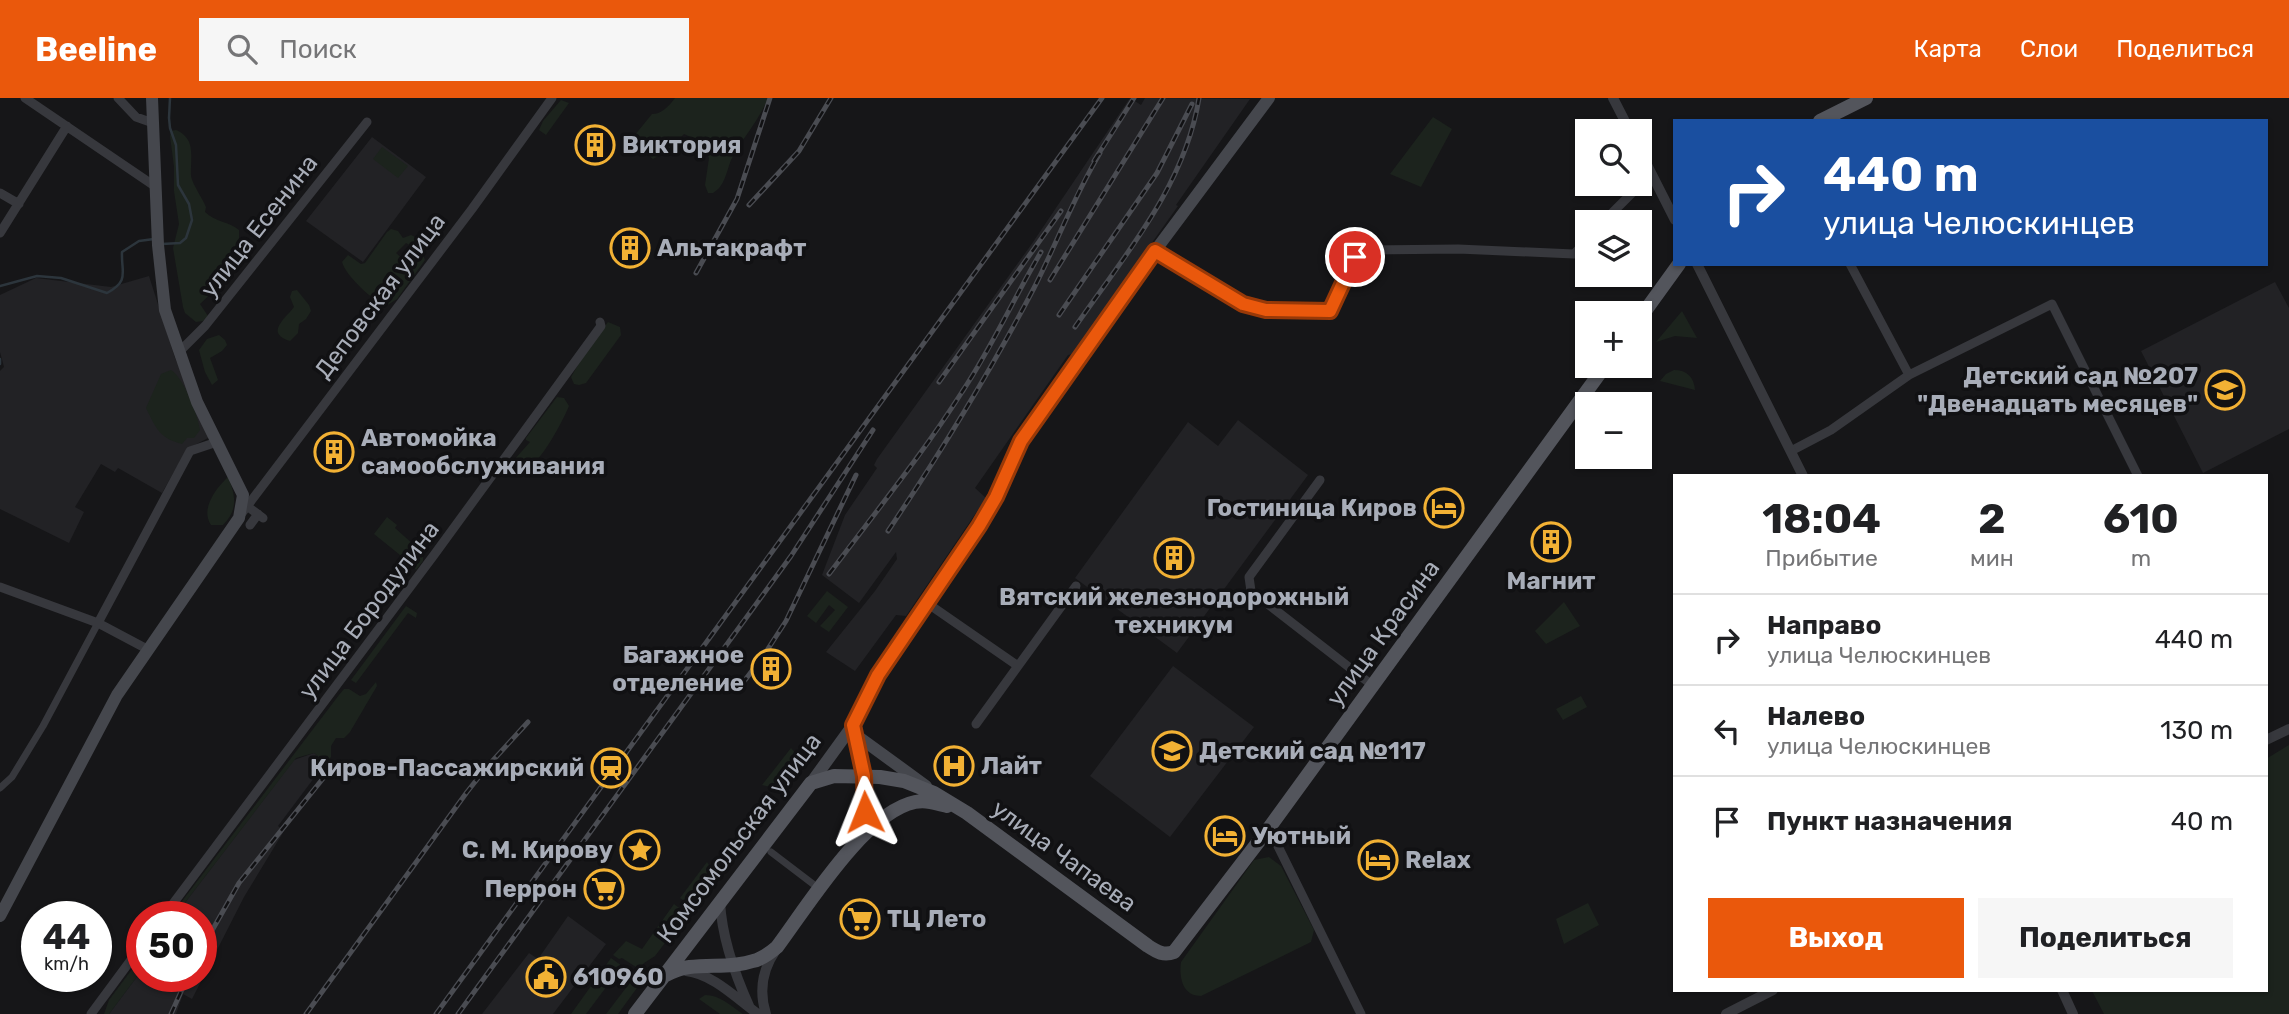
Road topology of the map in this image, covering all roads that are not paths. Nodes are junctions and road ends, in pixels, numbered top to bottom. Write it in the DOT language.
graph roads {
  1 [pos="25,98"];
  2 [pos="118,98"];
  3 [pos="152,98"];
  4 [pos="552,98"];
  5 [pos="1269,98"];
  6 [pos="1613,98"];
  7 [pos="1866,98"];
  8 [pos="1624,119"];
  9 [pos="1823,119"];
  10 [pos="367,122"];
  11 [pos="153,123"];
  12 [pos="67,126"];
  13 [pos="1652,176"];
  14 [pos="156,187"];
  15 [pos="0,192"];
  16 [pos="1629,196"];
  17 [pos="19,204"];
  18 [pos="1615,210"];
  19 [pos="1673,216"];
  20 [pos="0,233"];
  21 [pos="1155,251"];
  22 [pos="1575,253"];
  23 [pos="1678,266"];
  24 [pos="1698,266"];
  25 [pos="1851,266"];
  26 [pos="1652,301"];
  27 [pos="600,322"];
  28 [pos="179,352"];
  29 [pos="1909,375"];
  30 [pos="1596,378"];
  31 [pos="217,442"];
  32 [pos="1791,451"];
  33 [pos="1802,474"];
  34 [pos="2137,474"];
  35 [pos="1320,480"];
  36 [pos="247,506"];
  37 [pos="244,521"];
  38 [pos="1076,586"];
  39 [pos="0,587"];
  40 [pos="928,603"];
  41 [pos="98,623"];
  42 [pos="147,649"];
  43 [pos="1018,666"];
  44 [pos="1372,685"];
  45 [pos="976,724"];
  46 [pos="2289,729"];
  47 [pos="854,730"];
  48 [pos="2268,739"];
  49 [pos="864,776"];
  50 [pos="811,783"];
  51 [pos="0,788"];
  52 [pos="934,793"];
  53 [pos="961,810"];
  54 [pos="1269,828"];
  55 [pos="860,838"];
  56 [pos="771,852"];
  57 [pos="813,884"];
  58 [pos="175,901"];
  59 [pos="720,902"];
  60 [pos="0,916"];
  61 [pos="777,947"];
  62 [pos="1167,955"];
  63 [pos="734,965"];
  64 [pos="126,967"];
  65 [pos="665,976"];
  66 [pos="1769,992"];
  67 [pos="2063,992"];
  68 [pos="754,1011"];
  69 [pos="91,1014"];
  70 [pos="635,1014"];
  71 [pos="766,1014"];
  72 [pos="1361,1014"];
  73 [pos="1726,1014"];
  74 [pos="2074,1014"];
  1 -- 12 [label="street"];
  2 -- 11 [label="street"];
  3 -- 11 [label="main road"];
  4 -- 36 [label="street, Деповская улица"];
  5 -- 21 [label="main road, Комсомольская улица"];
  6 -- 8 [label="street"];
  7 -- 9 [label="main road"];
  10 -- 28 [label="street, улица Есенина"];
  11 -- 14 [label="main road"];
  12 -- 14 [label="street"];
  12 -- 17 [label="street"];
  13 -- 19 [label="street"];
  14 -- 28 [label="main road"];
  15 -- 17 [label="street"];
  16 -- 18 [label="street"];
  17 -- 20 [label="street"];
  21 -- 22 [label="street"];
  21 -- 40 [label="main road, Комсомольская улица"];
  23 -- 26 [label="main road"];
  24 -- 32 [label="street"];
  25 -- 29 [label="street"];
  27 -- 58 [label="street, улица Бородулина"];
  28 -- 31 [label="main road"];
  29 -- 32 [label="street"];
  29 -- 34 [label="street"];
  30 -- 44 [label="main road, улица Красина"];
  31 -- 37 [label="main road"];
  31 -- 41 [label="street"];
  32 -- 33 [label="street"];
  35 -- 44 [label="street"];
  36 -- 37 [label="street, Деповская улица"];
  36 -- 37 [label="street"];
  37 -- 42 [label="main road, Деповская улица"];
  38 -- 43 [label="street"];
  39 -- 41 [label="street"];
  40 -- 43 [label="street"];
  40 -- 47 [label="main road, Комсомольская улица"];
  41 -- 42 [label="street"];
  41 -- 51 [label="street"];
  42 -- 60 [label="main road, Деповская улица"];
  43 -- 45 [label="street"];
  44 -- 54 [label="main road, улица Красина"];
  46 -- 48 [label="street"];
  47 -- 49 [label="main road, Комсомольская улица"];
  47 -- 50 [label="main road, Комсомольская улица"];
  47 -- 52 [label="main road, улица Чапаева"];
  49 -- 50 [label="main road, улица Чапаева"];
  49 -- 52 [label="main road, улица Чапаева"];
  49 -- 55 [label="main road, Комсомольская улица"];
  50 -- 59 [label="main road, Комсомольская улица"];
  52 -- 53 [label="main road, улица Чапаева"];
  53 -- 55 [label="main road, Комсомольская улица"];
  53 -- 62 [label="main road, улица Чапаева"];
  54 -- 62 [label="main road, улица Красина"];
  54 -- 72 [label="street"];
  55 -- 61 [label="main road, Комсомольская улица"];
  56 -- 57 [label="street"];
  59 -- 63 [label="street"];
  59 -- 65 [label="main road, Комсомольская улица"];
  61 -- 63 [label="main road, Комсомольская улица"];
  61 -- 71 [label="street, Комсомольская улица"];
  63 -- 65 [label="main road, Комсомольская улица"];
  63 -- 68 [label="street"];
  64 -- 69 [label="street"];
  65 -- 68 [label="street"];
  65 -- 70 [label="main road, Комсомольская улица"];
  66 -- 73 [label="street"];
  67 -- 74 [label="street"];
}
